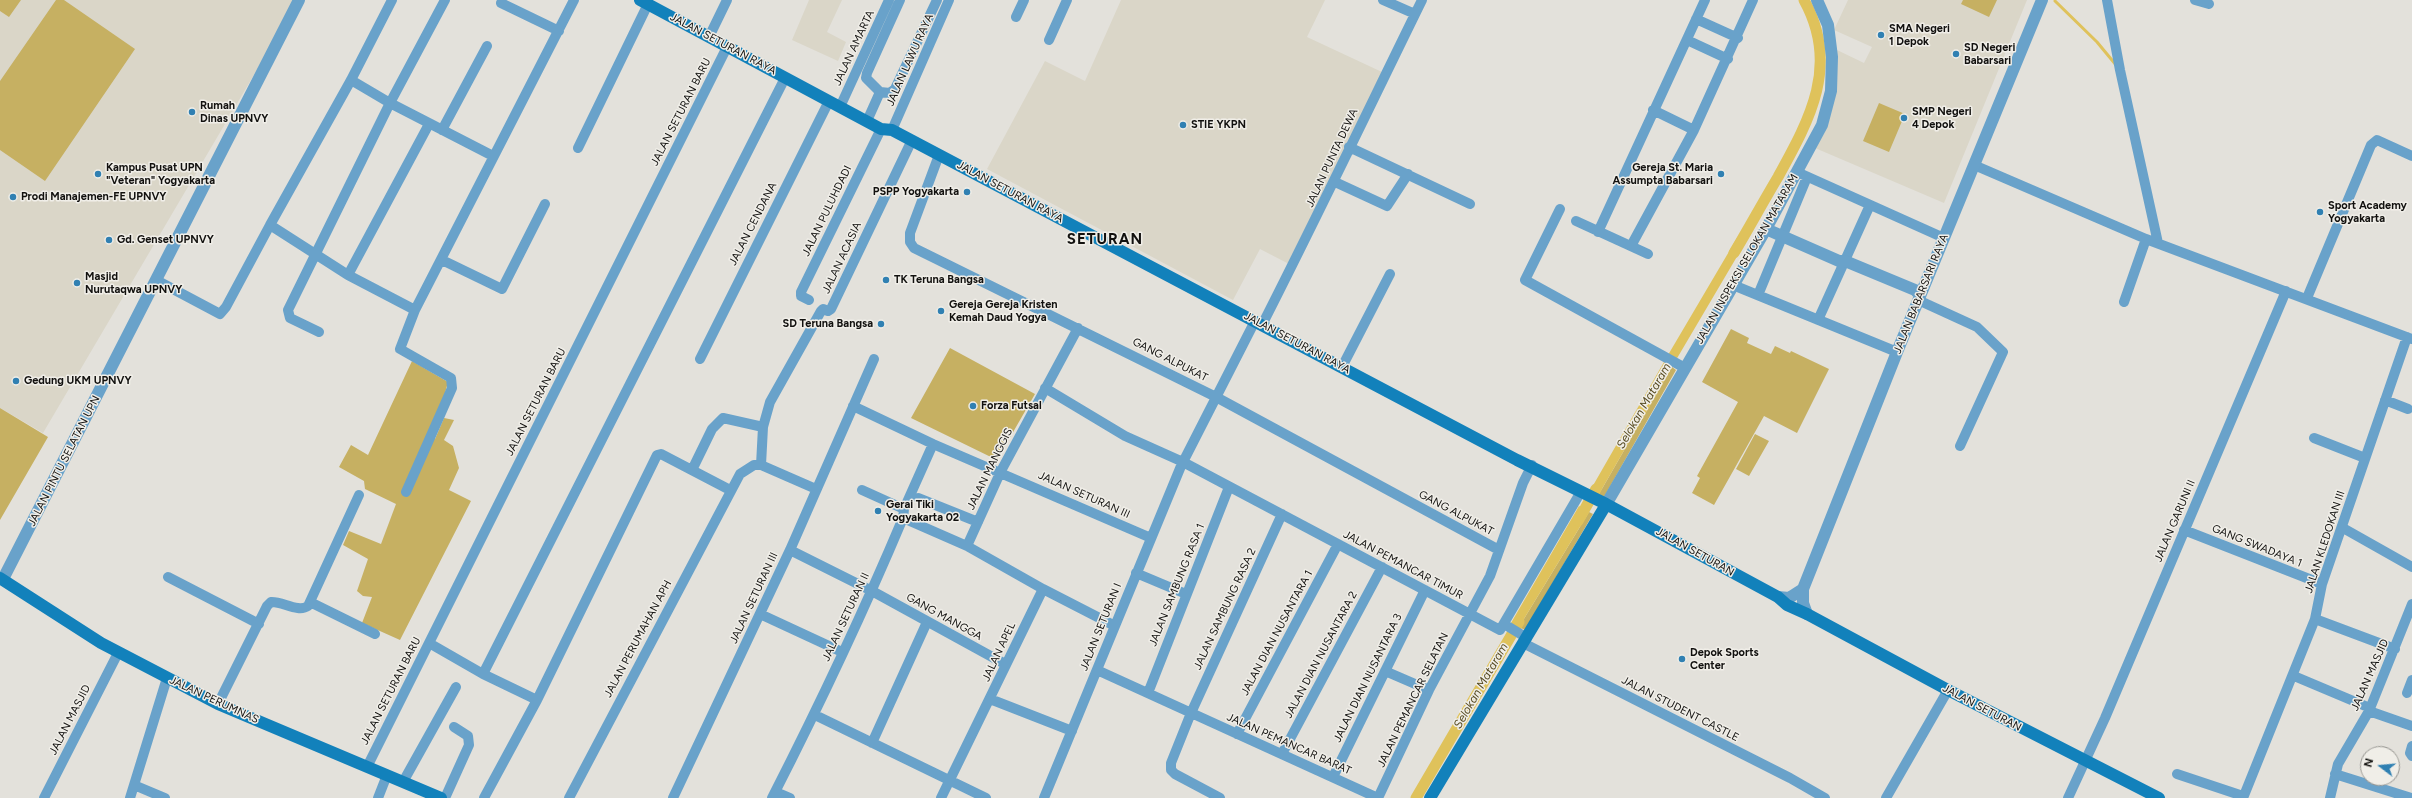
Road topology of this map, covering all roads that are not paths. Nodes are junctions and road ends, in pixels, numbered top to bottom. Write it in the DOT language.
graph roads {
  1 [pos="299,0"];
  2 [pos="392,0"];
  3 [pos="445,0"];
  4 [pos="574,0"];
  5 [pos="727,0"];
  6 [pos="889,0"];
  7 [pos="900,0"];
  8 [pos="937,0"];
  9 [pos="949,0"];
  10 [pos="1024,0"];
  11 [pos="1067,0"];
  12 [pos="1383,0"];
  13 [pos="1422,0"];
  14 [pos="1705,0"];
  15 [pos="1754,0"];
  16 [pos="2042,0"];
  17 [pos="2107,0"];
  18 [pos="2195,0"];
  19 [pos="1819,1"];
  20 [pos="501,3"];
  21 [pos="651,3"];
  22 [pos="2209,4"];
  23 [pos="1415,14"];
  24 [pos="1016,17"];
  25 [pos="1696,19"];
  26 [pos="559,31"];
  27 [pos="710,37"];
  28 [pos="1738,38"];
  29 [pos="1049,40"];
  30 [pos="1686,40"];
  31 [pos="487,46"];
  32 [pos="727,47"];
  33 [pos="1728,58"];
  34 [pos="785,78"];
  35 [pos="350,80"];
  36 [pos="880,92"];
  37 [pos="829,101"];
  38 [pos="390,103"];
  39 [pos="840,107"];
  40 [pos="1654,110"];
  41 [pos="867,121"];
  42 [pos="429,124"];
  43 [pos="886,129"];
  44 [pos="442,130"];
  45 [pos="1694,130"];
  46 [pos="912,140"];
  47 [pos="1349,147"];
  48 [pos="578,148"];
  49 [pos="939,155"];
  50 [pos="493,156"];
  51 [pos="2412,156"];
  52 [pos="1974,165"];
  53 [pos="1408,174"];
  54 [pos="1802,174"];
  55 [pos="1335,182"];
  56 [pos="545,204"];
  57 [pos="1470,204"];
  58 [pos="1870,205"];
  59 [pos="1560,208"];
  60 [pos="1576,221"];
  61 [pos="270,224"];
  62 [pos="1766,229"];
  63 [pos="1598,232"];
  64 [pos="1782,236"];
  65 [pos="1944,238"];
  66 [pos="2146,239"];
  67 [pos="2158,243"];
  68 [pos="1631,246"];
  69 [pos="314,254"];
  70 [pos="1648,254"];
  71 [pos="442,260"];
  72 [pos="1842,262"];
  73 [pos="1390,274"];
  74 [pos="348,275"];
  75 [pos="156,280"];
  76 [pos="1733,284"];
  77 [pos="2286,291"];
  78 [pos="1758,295"];
  79 [pos="1919,297"];
  80 [pos="2307,298"];
  81 [pos="809,300"];
  82 [pos="2124,302"];
  83 [pos="415,310"];
  84 [pos="1818,320"];
  85 [pos="1259,323"];
  86 [pos="1078,328"];
  87 [pos="319,332"];
  88 [pos="2410,338"];
  89 [pos="1897,352"];
  90 [pos="700,359"];
  91 [pos="874,359"];
  92 [pos="1680,366"];
  93 [pos="1342,367"];
  94 [pos="1045,388"];
  95 [pos="1216,397"];
  96 [pos="2385,400"];
  97 [pos="853,406"];
  98 [pos="2408,409"];
  99 [pos="763,427"];
  100 [pos="2314,438"];
  101 [pos="933,444"];
  102 [pos="1960,446"];
  103 [pos="2365,458"];
  104 [pos="1182,464"];
  105 [pos="761,465"];
  106 [pos="1530,467"];
  107 [pos="692,470"];
  108 [pos="1001,471"];
  109 [pos="1229,487"];
  110 [pos="816,489"];
  111 [pos="730,490"];
  112 [pos="862,490"];
  113 [pos="406,492"];
  114 [pos="1582,494"];
  115 [pos="359,496"];
  116 [pos="918,498"];
  117 [pos="1604,505"];
  118 [pos="903,514"];
  119 [pos="1282,514"];
  120 [pos="978,522"];
  121 [pos="2343,528"];
  122 [pos="2184,530"];
  123 [pos="1151,538"];
  124 [pos="1338,544"];
  125 [pos="967,546"];
  126 [pos="790,550"];
  127 [pos="1499,550"];
  128 [pos="1382,567"];
  129 [pos="2412,567"];
  130 [pos="1136,573"];
  131 [pos="168,577"];
  132 [pos="1,581"];
  133 [pos="2322,584"];
  134 [pos="1043,589"];
  135 [pos="1803,589"];
  136 [pos="1425,590"];
  137 [pos="872,591"];
  138 [pos="1186,594"];
  139 [pos="1778,597"];
  140 [pos="310,602"];
  141 [pos="2412,604"];
  142 [pos="1470,613"];
  143 [pos="760,614"];
  144 [pos="1807,614"];
  145 [pos="2315,619"];
  146 [pos="927,622"];
  147 [pos="259,624"];
  148 [pos="1506,625"];
  149 [pos="1115,626"];
  150 [pos="2408,630"];
  151 [pos="375,634"];
  152 [pos="1523,638"];
  153 [pos="429,643"];
  154 [pos="2395,649"];
  155 [pos="842,652"];
  156 [pos="118,653"];
  157 [pos="1005,664"];
  158 [pos="1097,670"];
  159 [pos="1385,670"];
  160 [pos="483,674"];
  161 [pos="2294,676"];
  162 [pos="167,678"];
  163 [pos="2412,680"];
  164 [pos="456,687"];
  165 [pos="1429,690"];
  166 [pos="1948,690"];
  167 [pos="1148,693"];
  168 [pos="2407,693"];
  169 [pos="990,699"];
  170 [pos="537,700"];
  171 [pos="218,704"];
  172 [pos="2370,710"];
  173 [pos="1191,713"];
  174 [pos="815,715"];
  175 [pos="2412,726"];
  176 [pos="454,728"];
  177 [pos="1072,731"];
  178 [pos="1237,734"];
  179 [pos="872,742"];
  180 [pos="2412,746"];
  181 [pos="1282,754"];
  182 [pos="2412,756"];
  183 [pos="2085,761"];
  184 [pos="367,767"];
  185 [pos="2177,774"];
  186 [pos="2335,774"];
  187 [pos="387,775"];
  188 [pos="1333,777"];
  189 [pos="950,781"];
  190 [pos="403,782"];
  191 [pos="134,785"];
  192 [pos="774,795"];
  193 [pos="2243,797"];
  194 [pos="44,798"];
  195 [pos="130,798"];
  196 [pos="164,798"];
  197 [pos="378,798"];
  198 [pos="441,798"];
  199 [pos="445,798"];
  200 [pos="484,798"];
  201 [pos="569,798"];
  202 [pos="673,798"];
  203 [pos="790,798"];
  204 [pos="941,798"];
  205 [pos="986,798"];
  206 [pos="1044,798"];
  207 [pos="1220,798"];
  208 [pos="1378,798"];
  209 [pos="1430,798"];
  210 [pos="1825,798"];
  211 [pos="1886,798"];
  212 [pos="2068,798"];
  213 [pos="2159,798"];
  214 [pos="2330,798"];
  215 [pos="2410,798"];
  1 -- 75 [label="street, JALAN PINTU SELATAN UPN"];
  2 -- 35 [label="street"];
  3 -- 38 [label="street"];
  4 -- 26 [label="street"];
  5 -- 27 [label="street"];
  6 -- 39 [label="street, JALAN AMARTA"];
  7 -- 36 [label="street"];
  8 -- 36 [label="street"];
  9 -- 43 [label="street, JALAN LAWU RAYA"];
  10 -- 24 [label="street"];
  11 -- 29 [label="street"];
  12 -- 23 [label="street"];
  13 -- 23 [label="street, JALAN PUNTA DEWA"];
  14 -- 25 [label="street"];
  15 -- 28 [label="street"];
  16 -- 52 [label="street, JALAN BABARSARI RAYA"];
  17 -- 67 [label="street"];
  18 -- 22 [label="street"];
  19 -- 54 [label="street, JALAN INSPEKSI SELOKAN MATARAM"];
  20 -- 26 [label="street"];
  21 -- 27 [label="main road, JALAN SETURAN RAYA"];
  21 -- 48 [label="street"];
  23 -- 47 [label="street, JALAN PUNTA DEWA"];
  25 -- 28 [label="street"];
  25 -- 30 [label="street"];
  26 -- 50 [label="street"];
  27 -- 32 [label="main road, JALAN SETURAN RAYA"];
  28 -- 33 [label="street"];
  30 -- 33 [label="street"];
  30 -- 40 [label="street"];
  31 -- 44 [label="street"];
  32 -- 34 [label="main road, JALAN SETURAN RAYA"];
  32 -- 153 [label="street, JALAN SETURAN BARU"];
  33 -- 45 [label="street"];
  34 -- 37 [label="main road, JALAN SETURAN RAYA"];
  34 -- 160 [label="street"];
  35 -- 38 [label="street"];
  35 -- 61 [label="street"];
  36 -- 41 [label="street"];
  37 -- 39 [label="main road, JALAN SETURAN RAYA"];
  37 -- 90 [label="street, JALAN CENDANA"];
  38 -- 42 [label="street"];
  38 -- 69 [label="street"];
  39 -- 41 [label="main road, JALAN SETURAN RAYA"];
  40 -- 45 [label="street"];
  40 -- 63 [label="street"];
  41 -- 43 [label="main road, JALAN SETURAN RAYA"];
  42 -- 44 [label="street"];
  42 -- 74 [label="street"];
  43 -- 46 [label="main road, JALAN SETURAN RAYA"];
  43 -- 81 [label="street, JALAN PULUHDADI"];
  44 -- 50 [label="street"];
  45 -- 68 [label="street"];
  46 -- 49 [label="main road, JALAN SETURAN RAYA"];
  46 -- 99 [label="street, JALAN ACASIA"];
  47 -- 53 [label="street"];
  47 -- 55 [label="street, JALAN PUNTA DEWA"];
  49 -- 85 [label="main road, JALAN SETURAN RAYA"];
  49 -- 86 [label="street, GANG ALPUKAT"];
  50 -- 71 [label="street"];
  51 -- 80 [label="street"];
  52 -- 65 [label="street, JALAN BABARSARI RAYA"];
  52 -- 66 [label="street"];
  53 -- 55 [label="street"];
  53 -- 57 [label="street"];
  54 -- 58 [label="street"];
  54 -- 62 [label="street, JALAN INSPEKSI SELOKAN MATARAM"];
  54 -- 64 [label="street"];
  55 -- 85 [label="street, JALAN PUNTA DEWA"];
  56 -- 71 [label="street"];
  58 -- 65 [label="street"];
  58 -- 72 [label="street"];
  59 -- 92 [label="street"];
  60 -- 63 [label="street"];
  61 -- 69 [label="street"];
  61 -- 75 [label="street"];
  62 -- 64 [label="street"];
  62 -- 76 [label="street, JALAN INSPEKSI SELOKAN MATARAM"];
  63 -- 68 [label="street"];
  64 -- 72 [label="street"];
  64 -- 78 [label="street"];
  65 -- 79 [label="street, JALAN BABARSARI RAYA"];
  66 -- 67 [label="street"];
  66 -- 82 [label="street"];
  67 -- 77 [label="street"];
  68 -- 70 [label="street"];
  69 -- 74 [label="street"];
  69 -- 87 [label="street"];
  71 -- 83 [label="street"];
  72 -- 79 [label="street"];
  72 -- 84 [label="street"];
  73 -- 93 [label="street"];
  74 -- 83 [label="street"];
  75 -- 132 [label="street, JALAN PINTU SELATAN UPN"];
  76 -- 78 [label="street"];
  76 -- 92 [label="street, JALAN INSPEKSI SELOKAN MATARAM"];
  77 -- 80 [label="street"];
  77 -- 122 [label="street, JALAN GARUNI II"];
  78 -- 84 [label="street"];
  79 -- 89 [label="street, JALAN BABARSARI RAYA"];
  79 -- 102 [label="street"];
  80 -- 88 [label="street"];
  83 -- 113 [label="street"];
  84 -- 89 [label="street"];
  85 -- 93 [label="main road, JALAN SETURAN RAYA"];
  85 -- 95 [label="street"];
  86 -- 94 [label="street, JALAN MANGGIS"];
  86 -- 95 [label="street, GANG ALPUKAT"];
  88 -- 96 [label="street, JALAN KLEDOKAN III"];
  89 -- 135 [label="street, JALAN BABARSARI RAYA"];
  91 -- 97 [label="street, JALAN SETURAN III"];
  92 -- 117 [label="street, JALAN INSPEKSI SELOKAN MATARAM"];
  93 -- 106 [label="main road, JALAN SETURAN RAYA"];
  94 -- 104 [label="street, JALAN PEMANCAR TIMUR"];
  94 -- 108 [label="street, JALAN MANGGIS"];
  95 -- 104 [label="street"];
  95 -- 127 [label="street, GANG ALPUKAT"];
  96 -- 98 [label="street"];
  96 -- 103 [label="street, JALAN KLEDOKAN III"];
  97 -- 101 [label="street, JALAN SETURAN III"];
  97 -- 110 [label="street, JALAN SETURAN III"];
  99 -- 105 [label="street, JALAN ACASIA"];
  99 -- 107 [label="street"];
  100 -- 103 [label="street"];
  101 -- 108 [label="street, JALAN SETURAN III"];
  101 -- 118 [label="street, JALAN SETURAN II"];
  103 -- 121 [label="street, JALAN KLEDOKAN III"];
  104 -- 109 [label="street, JALAN PEMANCAR TIMUR"];
  104 -- 123 [label="street, JALAN SETURAN I"];
  105 -- 110 [label="street"];
  105 -- 111 [label="street, JALAN PERUMAHAN APH"];
  106 -- 114 [label="main road, JALAN SETURAN RAYA"];
  106 -- 127 [label="street, JALAN PEMANCAR TIMUR"];
  107 -- 111 [label="street"];
  107 -- 170 [label="street"];
  108 -- 120 [label="street, JALAN MANGGIS"];
  108 -- 123 [label="street, JALAN SETURAN III"];
  109 -- 119 [label="street, JALAN PEMANCAR TIMUR"];
  109 -- 138 [label="street, JALAN SAMBUNG RASA 1"];
  110 -- 126 [label="street, JALAN SETURAN III"];
  111 -- 201 [label="street, JALAN PERUMAHAN APH"];
  112 -- 118 [label="street"];
  114 -- 117 [label="main road, JALAN SETURAN RAYA"];
  114 -- 148 [label="street"];
  115 -- 140 [label="street"];
  116 -- 120 [label="street"];
  117 -- 139 [label="main road, JALAN SETURAN"];
  117 -- 152 [label="main road, JALAN INSPEKSI SELOKAN MATARAM"];
  118 -- 125 [label="street"];
  118 -- 137 [label="street, JALAN SETURAN II"];
  119 -- 124 [label="street, JALAN PEMANCAR TIMUR"];
  119 -- 173 [label="street, JALAN SAMBUNG RASA 2"];
  120 -- 125 [label="street, JALAN MANGGIS"];
  121 -- 129 [label="street"];
  121 -- 133 [label="street, JALAN KLEDOKAN III"];
  122 -- 133 [label="street, GANG SWADAYA 1"];
  122 -- 183 [label="street, JALAN GARUNI II"];
  123 -- 130 [label="street, JALAN SETURAN I"];
  124 -- 128 [label="street, JALAN PEMANCAR TIMUR"];
  124 -- 178 [label="street, JALAN DIAN NUSANTARA 1"];
  125 -- 134 [label="street"];
  126 -- 137 [label="street, GANG MANGGA"];
  126 -- 143 [label="street, JALAN SETURAN III"];
  127 -- 142 [label="street, JALAN PEMANCAR TIMUR"];
  128 -- 136 [label="street, JALAN PEMANCAR TIMUR"];
  128 -- 181 [label="street, JALAN DIAN NUSANTARA 2"];
  130 -- 138 [label="street"];
  130 -- 149 [label="street, JALAN SETURAN I"];
  131 -- 147 [label="street"];
  132 -- 156 [label="main road, JALAN PERUMNAS"];
  133 -- 145 [label="street, JALAN KLEDOKAN III"];
  134 -- 149 [label="street"];
  134 -- 157 [label="street, JALAN APEL"];
  135 -- 139 [label="street"];
  135 -- 144 [label="street"];
  136 -- 142 [label="street, JALAN PEMANCAR TIMUR"];
  136 -- 159 [label="street, JALAN DIAN NUSANTARA 3"];
  137 -- 146 [label="street, GANG MANGGA"];
  137 -- 155 [label="street, JALAN SETURAN II"];
  138 -- 167 [label="street, JALAN SAMBUNG RASA 1"];
  139 -- 144 [label="main road"];
  140 -- 147 [label="street"];
  140 -- 151 [label="street"];
  141 -- 150 [label="street, JALAN MASJID"];
  142 -- 148 [label="street"];
  142 -- 165 [label="street, JALAN PEMANCAR SELATAN"];
  143 -- 155 [label="street"];
  143 -- 202 [label="street, JALAN SETURAN III"];
  144 -- 166 [label="main road, JALAN SETURAN"];
  145 -- 154 [label="street"];
  145 -- 161 [label="street, JALAN KLEDOKAN III"];
  146 -- 157 [label="street, GANG MANGGA"];
  146 -- 179 [label="street"];
  147 -- 171 [label="street"];
  148 -- 152 [label="street"];
  149 -- 158 [label="street, JALAN SETURAN I"];
  150 -- 154 [label="street, JALAN MASJID"];
  152 -- 209 [label="main road, JALAN INSPEKSI SELOKAN MATARAM"];
  152 -- 210 [label="street, JALAN STUDENT CASTLE"];
  153 -- 160 [label="street"];
  153 -- 184 [label="street, JALAN SETURAN BARU"];
  154 -- 172 [label="street, JALAN MASJID"];
  155 -- 174 [label="street, JALAN SETURAN II"];
  156 -- 162 [label="main road, JALAN PERUMNAS"];
  156 -- 194 [label="street, JALAN MASJID"];
  157 -- 169 [label="street, JALAN APEL"];
  158 -- 167 [label="street, JALAN PEMANCAR BARAT"];
  158 -- 177 [label="street, JALAN SETURAN I"];
  159 -- 165 [label="street"];
  159 -- 188 [label="street, JALAN DIAN NUSANTARA 3"];
  160 -- 170 [label="street"];
  161 -- 172 [label="street"];
  161 -- 193 [label="street, JALAN KLEDOKAN III"];
  162 -- 171 [label="main road, JALAN PERUMNAS"];
  162 -- 191 [label="street"];
  163 -- 168 [label="street"];
  164 -- 190 [label="street"];
  165 -- 208 [label="street, JALAN PEMANCAR SELATAN"];
  166 -- 183 [label="main road, JALAN SETURAN"];
  166 -- 211 [label="street"];
  167 -- 173 [label="street, JALAN PEMANCAR BARAT"];
  169 -- 177 [label="street"];
  169 -- 189 [label="street, JALAN APEL"];
  170 -- 200 [label="street"];
  171 -- 184 [label="main road, JALAN PERUMNAS"];
  172 -- 175 [label="street"];
  172 -- 186 [label="street, JALAN MASJID"];
  173 -- 178 [label="street, JALAN PEMANCAR BARAT"];
  173 -- 207 [label="street"];
  174 -- 179 [label="street"];
  174 -- 192 [label="street, JALAN SETURAN II"];
  176 -- 199 [label="street"];
  177 -- 206 [label="street, JALAN SETURAN I"];
  178 -- 181 [label="street, JALAN PEMANCAR BARAT"];
  179 -- 189 [label="street"];
  180 -- 182 [label="street"];
  181 -- 188 [label="street, JALAN PEMANCAR BARAT"];
  183 -- 212 [label="street, JALAN GARUNI II"];
  183 -- 213 [label="main road, JALAN SETURAN"];
  184 -- 187 [label="main road, JALAN PERUMNAS"];
  185 -- 193 [label="street"];
  186 -- 214 [label="street, JALAN MASJID"];
  186 -- 215 [label="street"];
  187 -- 190 [label="main road, JALAN PERUMNAS"];
  187 -- 197 [label="street"];
  188 -- 208 [label="street, JALAN PEMANCAR BARAT"];
  189 -- 204 [label="street, JALAN APEL"];
  189 -- 205 [label="street"];
  190 -- 198 [label="main road, JALAN PERUMNAS"];
  191 -- 195 [label="street"];
  191 -- 196 [label="street"];
  192 -- 203 [label="street"];
}
